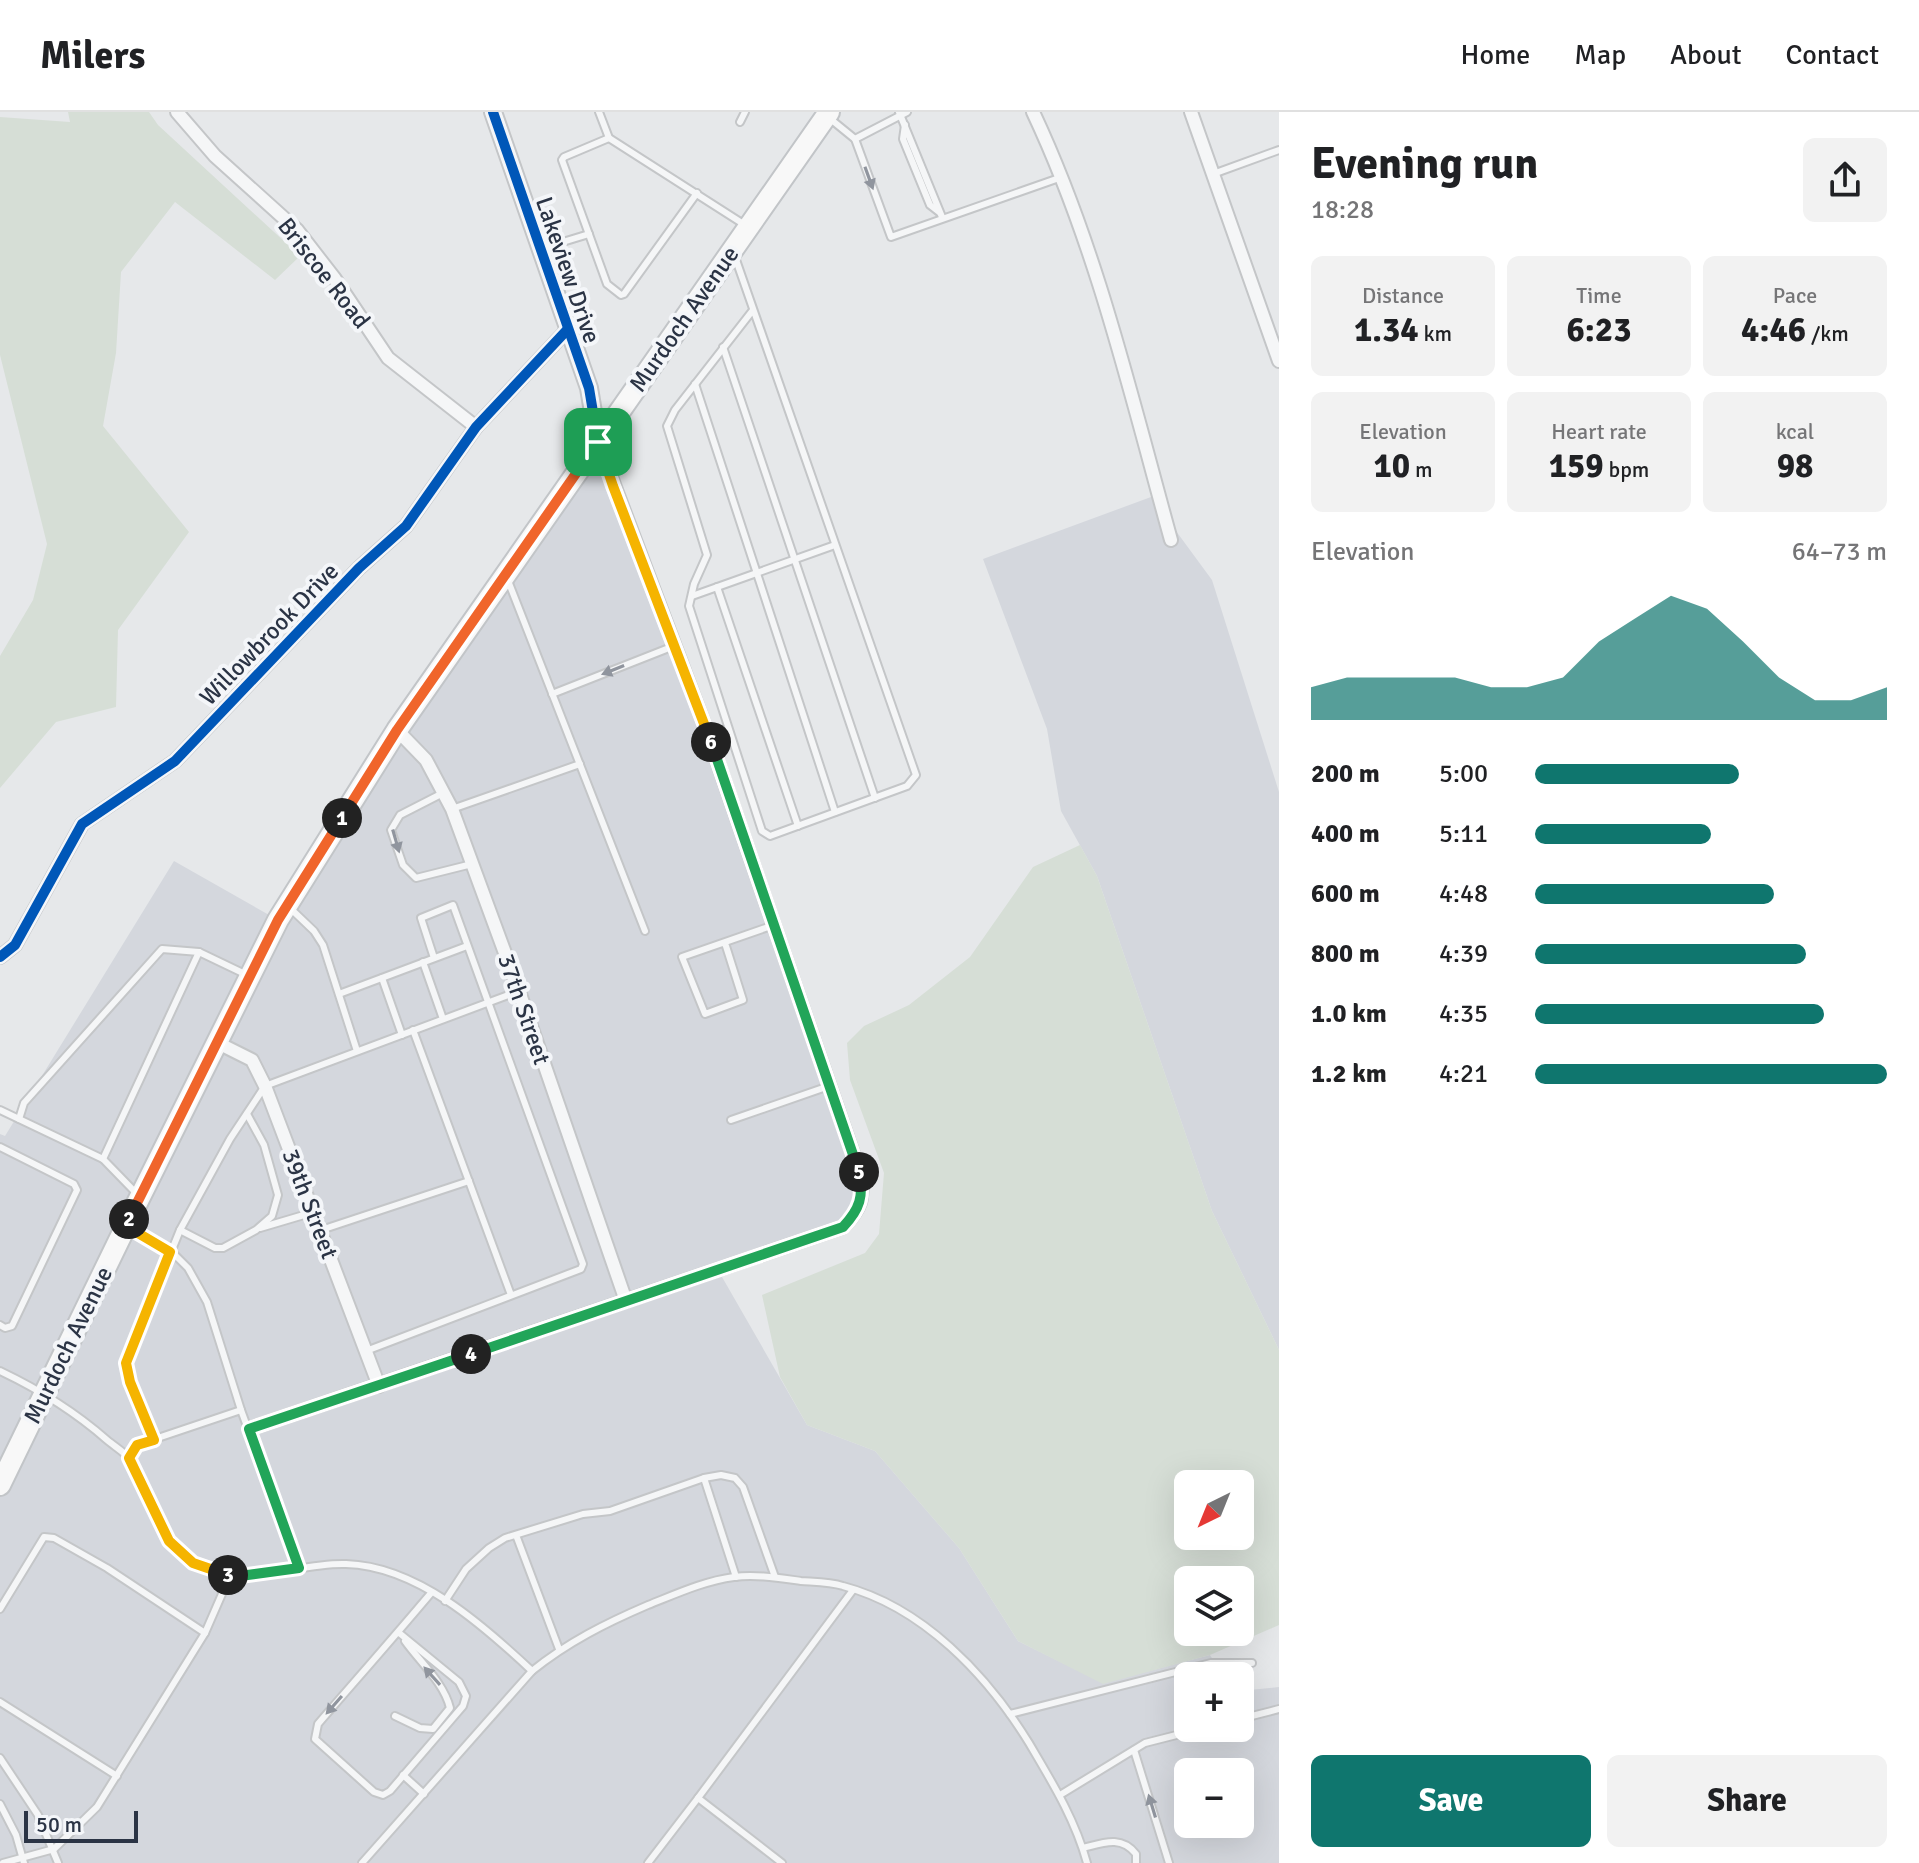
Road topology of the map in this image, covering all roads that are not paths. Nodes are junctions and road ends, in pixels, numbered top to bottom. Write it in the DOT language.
graph roads {
  1 [pos="177,112"];
  2 [pos="493,112"];
  3 [pos="599,112"];
  4 [pos="745,112"];
  5 [pos="1033,112"];
  6 [pos="1191,112"];
  7 [pos="902,113"];
  8 [pos="827,114"];
  9 [pos="740,122"];
  10 [pos="609,138"];
  11 [pos="855,139"];
  12 [pos="1279,150"];
  13 [pos="1213,174"];
  14 [pos="1062,177"];
  15 [pos="697,193"];
  16 [pos="941,215"];
  17 [pos="748,227"];
  18 [pos="589,234"];
  19 [pos="540,249"];
  20 [pos="732,250"];
  21 [pos="753,310"];
  22 [pos="1272,318"];
  23 [pos="567,330"];
  24 [pos="723,347"];
  25 [pos="1279,361"];
  26 [pos="695,384"];
  27 [pos="476,427"];
  28 [pos="598,442"];
  29 [pos="1171,540"];
  30 [pos="835,545"];
  31 [pos="795,559"];
  32 [pos="755,571"];
  33 [pos="506,575"];
  34 [pos="717,587"];
  35 [pos="691,596"];
  36 [pos="674,646"];
  37 [pos="552,694"];
  38 [pos="397,730"];
  39 [pos="580,764"];
  40 [pos="443,793"];
  41 [pos="875,798"];
  42 [pos="452,809"];
  43 [pos="835,812"];
  44 [pos="798,826"];
  45 [pos="472,864"];
  46 [pos="287,906"];
  47 [pos="774,925"];
  48 [pos="645,931"];
  49 [pos="725,943"];
  50 [pos="467,946"];
  51 [pos="199,952"];
  52 [pos="0,957"];
  53 [pos="434,958"];
  54 [pos="423,962"];
  55 [pos="250,976"];
  56 [pos="382,978"];
  57 [pos="519,991"];
  58 [pos="339,994"];
  59 [pos="486,1003"];
  60 [pos="443,1019"];
  61 [pos="413,1030"];
  62 [pos="402,1035"];
  63 [pos="216,1042"];
  64 [pos="357,1051"];
  65 [pos="265,1086"];
  66 [pos="829,1086"];
  67 [pos="0,1110"];
  68 [pos="247,1114"];
  69 [pos="19,1119"];
  70 [pos="731,1120"];
  71 [pos="0,1147"];
  72 [pos="103,1159"];
  73 [pos="469,1181"];
  74 [pos="140,1197"];
  75 [pos="314,1212"];
  76 [pos="126,1226"];
  77 [pos="180,1230"];
  78 [pos="256,1230"];
  79 [pos="321,1230"];
  80 [pos="170,1252"];
  81 [pos="511,1295"];
  82 [pos="626,1301"];
  83 [pos="0,1325"];
  84 [pos="366,1351"];
  85 [pos="0,1371"];
  86 [pos="379,1386"];
  87 [pos="45,1393"];
  88 [pos="241,1410"];
  89 [pos="249,1429"];
  90 [pos="154,1440"];
  91 [pos="129,1458"];
  92 [pos="704,1478"];
  93 [pos="0,1485"];
  94 [pos="516,1535"];
  95 [pos="299,1568"];
  96 [pos="221,1575"];
  97 [pos="736,1577"];
  98 [pos="775,1577"];
  99 [pos="853,1590"];
  100 [pos="431,1593"];
  101 [pos="445,1601"];
  102 [pos="0,1609"];
  103 [pos="398,1632"];
  104 [pos="205,1633"];
  105 [pos="559,1649"];
  106 [pos="532,1671"];
  107 [pos="1174,1672"];
  108 [pos="0,1702"];
  109 [pos="1279,1709"];
  110 [pos="1010,1714"];
  111 [pos="1254,1715"];
  112 [pos="395,1716"];
  113 [pos="1174,1736"];
  114 [pos="1134,1750"];
  115 [pos="0,1758"];
  116 [pos="403,1775"];
  117 [pos="117,1776"];
  118 [pos="424,1794"];
  119 [pos="1060,1795"];
  120 [pos="698,1798"];
  121 [pos="0,1804"];
  122 [pos="1083,1848"];
  123 [pos="54,1849"];
  124 [pos="23,1860"];
  125 [pos="3,1863"];
  126 [pos="58,1863"];
  127 [pos="362,1863"];
  128 [pos="648,1863"];
  129 [pos="782,1863"];
  130 [pos="1086,1863"];
  131 [pos="1136,1863"];
  132 [pos="1169,1863"];
  1 -- 27 [label="street, Briscoe Road"];
  2 -- 19 [label="street, Lakeview Drive"];
  3 -- 10 [label="lane"];
  4 -- 9 [label="lane"];
  5 -- 14 [label="street"];
  6 -- 13 [label="street"];
  7 -- 11 [label="lane"];
  7 -- 16 [label="lane"];
  8 -- 11 [label="lane"];
  8 -- 17 [label="main road, Murdoch Avenue"];
  10 -- 15 [label="lane"];
  10 -- 18 [label="lane"];
  11 -- 16 [label="lane, one-way"];
  12 -- 13 [label="lane"];
  13 -- 22 [label="street"];
  14 -- 16 [label="lane"];
  14 -- 29 [label="street"];
  15 -- 17 [label="lane"];
  15 -- 18 [label="lane"];
  17 -- 20 [label="main road, Murdoch Avenue"];
  18 -- 19 [label="lane"];
  19 -- 23 [label="street, Lakeview Drive"];
  20 -- 21 [label="lane"];
  20 -- 28 [label="main road, Murdoch Avenue"];
  21 -- 24 [label="lane"];
  21 -- 30 [label="lane"];
  22 -- 25 [label="street"];
  23 -- 27 [label="street, Willowbrook Drive"];
  23 -- 28 [label="street, Lakeview Drive"];
  24 -- 26 [label="lane"];
  24 -- 31 [label="lane"];
  26 -- 32 [label="lane"];
  26 -- 35 [label="lane"];
  27 -- 52 [label="street, Willowbrook Drive"];
  28 -- 33 [label="main road, Murdoch Avenue"];
  28 -- 36 [label="street"];
  30 -- 31 [label="lane"];
  30 -- 41 [label="lane"];
  31 -- 32 [label="lane"];
  31 -- 41 [label="lane"];
  32 -- 34 [label="lane"];
  32 -- 43 [label="lane"];
  33 -- 37 [label="lane"];
  33 -- 38 [label="main road, Murdoch Avenue"];
  34 -- 35 [label="lane"];
  34 -- 44 [label="lane"];
  35 -- 44 [label="lane"];
  36 -- 37 [label="lane, one-way"];
  36 -- 47 [label="street"];
  37 -- 39 [label="lane"];
  38 -- 40 [label="street, 37th Street"];
  38 -- 46 [label="main road, Murdoch Avenue"];
  39 -- 42 [label="lane"];
  39 -- 48 [label="lane"];
  40 -- 42 [label="street, 37th Street"];
  40 -- 45 [label="lane, one-way"];
  41 -- 43 [label="lane"];
  42 -- 45 [label="street, 37th Street"];
  43 -- 44 [label="lane"];
  45 -- 57 [label="street, 37th Street"];
  46 -- 55 [label="main road, Murdoch Avenue"];
  46 -- 58 [label="lane"];
  47 -- 49 [label="lane"];
  47 -- 66 [label="street"];
  49 -- 49 [label="lane"];
  50 -- 53 [label="lane"];
  50 -- 53 [label="lane"];
  50 -- 59 [label="lane"];
  51 -- 55 [label="lane"];
  51 -- 69 [label="lane"];
  51 -- 72 [label="lane"];
  53 -- 54 [label="lane"];
  54 -- 56 [label="lane"];
  54 -- 60 [label="lane"];
  55 -- 63 [label="main road, Murdoch Avenue"];
  56 -- 58 [label="lane"];
  56 -- 62 [label="lane"];
  57 -- 59 [label="lane"];
  57 -- 82 [label="street, 37th Street"];
  58 -- 64 [label="lane"];
  59 -- 60 [label="lane"];
  59 -- 81 [label="lane"];
  60 -- 61 [label="lane"];
  61 -- 62 [label="lane"];
  61 -- 73 [label="lane"];
  62 -- 64 [label="lane"];
  63 -- 65 [label="street, 39th Street"];
  63 -- 74 [label="main road, Murdoch Avenue"];
  64 -- 65 [label="lane"];
  65 -- 68 [label="lane"];
  65 -- 75 [label="street, 39th Street"];
  66 -- 70 [label="lane"];
  66 -- 82 [label="street"];
  67 -- 69 [label="lane"];
  68 -- 77 [label="lane"];
  68 -- 78 [label="lane"];
  69 -- 72 [label="lane"];
  71 -- 83 [label="lane"];
  72 -- 74 [label="lane"];
  73 -- 79 [label="lane"];
  73 -- 81 [label="lane"];
  74 -- 76 [label="main road, Murdoch Avenue"];
  75 -- 78 [label="lane"];
  75 -- 79 [label="street, 39th Street"];
  76 -- 80 [label="lane"];
  76 -- 87 [label="main road, Murdoch Avenue"];
  77 -- 78 [label="lane"];
  77 -- 80 [label="lane"];
  79 -- 84 [label="street, 39th Street"];
  80 -- 88 [label="lane"];
  80 -- 90 [label="lane"];
  81 -- 84 [label="lane"];
  82 -- 86 [label="street"];
  84 -- 86 [label="street, 39th Street"];
  85 -- 87 [label="lane"];
  86 -- 89 [label="street"];
  87 -- 91 [label="lane"];
  87 -- 93 [label="main road, Murdoch Avenue"];
  88 -- 89 [label="lane"];
  88 -- 90 [label="lane"];
  89 -- 95 [label="lane"];
  90 -- 91 [label="lane"];
  91 -- 96 [label="lane"];
  92 -- 94 [label="lane"];
  92 -- 97 [label="lane"];
  92 -- 98 [label="lane"];
  94 -- 101 [label="lane"];
  94 -- 105 [label="lane"];
  95 -- 96 [label="lane"];
  95 -- 100 [label="lane"];
  96 -- 104 [label="lane"];
  97 -- 98 [label="lane"];
  97 -- 105 [label="lane"];
  98 -- 99 [label="lane"];
  99 -- 110 [label="lane"];
  99 -- 120 [label="lane"];
  100 -- 101 [label="lane"];
  100 -- 103 [label="lane"];
  101 -- 106 [label="lane"];
  102 -- 104 [label="lane"];
  112 -- 103 [label="lane, one-way"];
  103 -- 116 [label="lane"];
  103 -- 116 [label="lane, one-way"];
  104 -- 117 [label="lane"];
  105 -- 106 [label="lane"];
  106 -- 118 [label="lane"];
  107 -- 110 [label="lane"];
  108 -- 117 [label="lane"];
  109 -- 111 [label="lane"];
  110 -- 119 [label="lane"];
  113 -- 114 [label="lane"];
  114 -- 119 [label="lane"];
  132 -- 114 [label="lane, one-way"];
  115 -- 123 [label="lane"];
  116 -- 118 [label="lane"];
  117 -- 123 [label="lane"];
  118 -- 127 [label="lane"];
  119 -- 122 [label="lane"];
  120 -- 128 [label="lane"];
  120 -- 129 [label="lane"];
  121 -- 124 [label="lane"];
  122 -- 130 [label="lane"];
  122 -- 131 [label="lane"];
  123 -- 124 [label="lane"];
  123 -- 126 [label="lane"];
  124 -- 125 [label="lane"];
}
